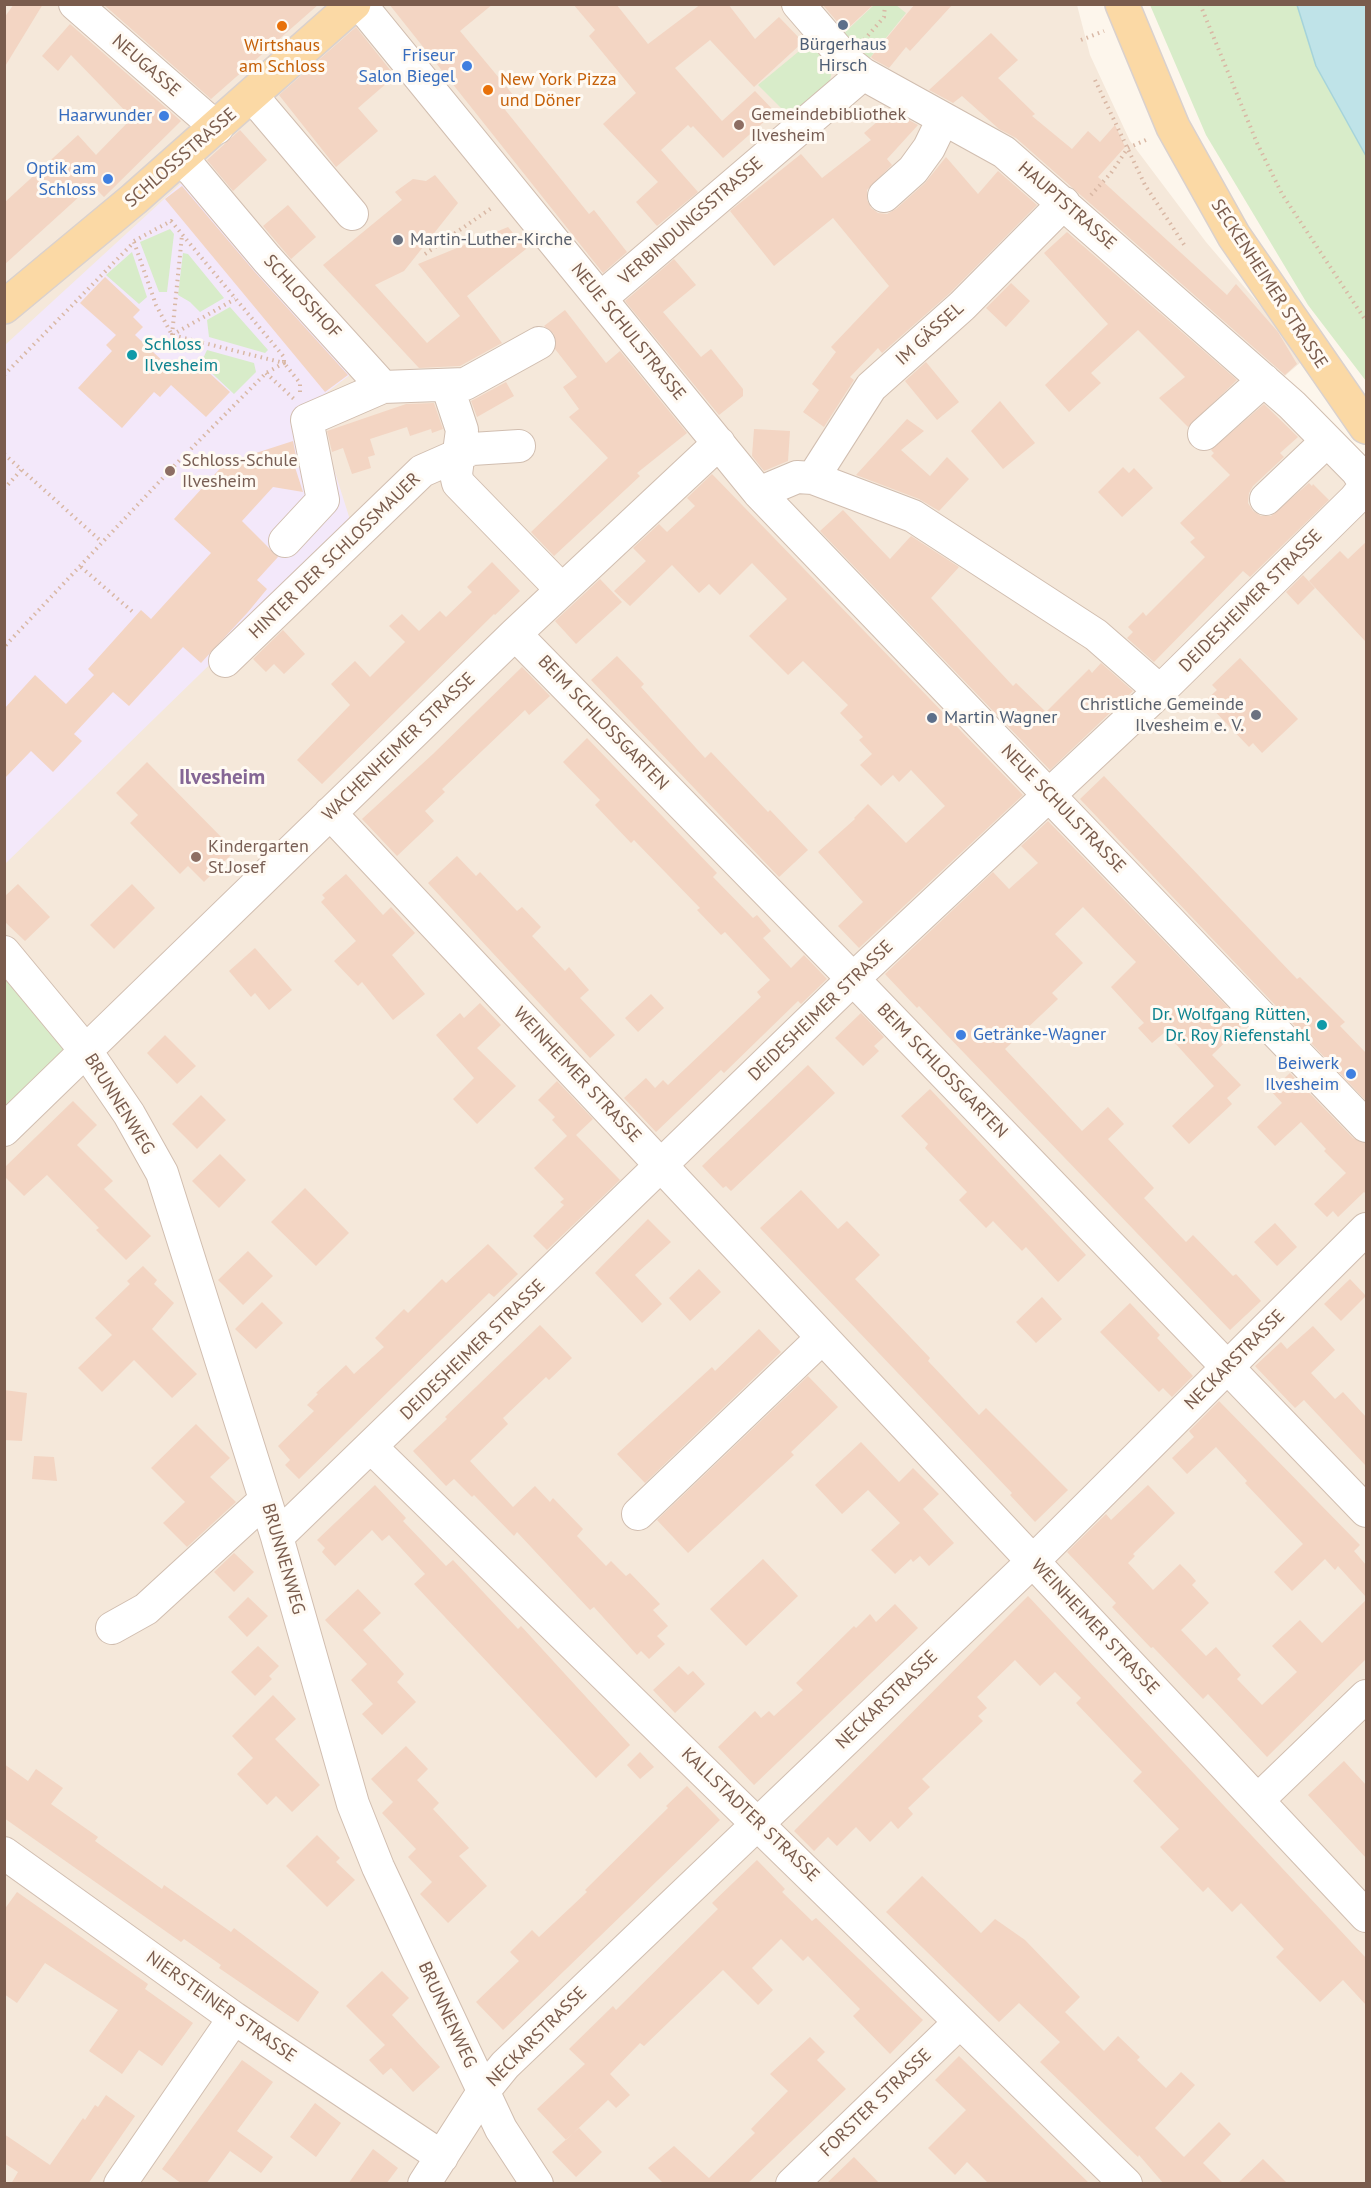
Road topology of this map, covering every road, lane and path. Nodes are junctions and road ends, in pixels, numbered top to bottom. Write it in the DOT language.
graph roads {
  1 [pos="75,4"];
  2 [pos="354,4"];
  3 [pos="360,4"];
  4 [pos="798,4"];
  5 [pos="885,4"];
  6 [pos="1200,4"];
  7 [pos="1118,16"];
  8 [pos="1081,40"];
  9 [pos="855,68"];
  10 [pos="1095,81"];
  11 [pos="252,96"];
  12 [pos="944,119"];
  13 [pos="217,128"];
  14 [pos="1149,138"];
  15 [pos="1128,148"];
  16 [pos="182,158"];
  17 [pos="1111,173"];
  18 [pos="884,196"];
  19 [pos="1064,203"];
  20 [pos="352,214"];
  21 [pos="483,214"];
  22 [pos="127,233"];
  23 [pos="182,235"];
  24 [pos="134,242"];
  25 [pos="1185,246"];
  26 [pos="425,254"];
  27 [pos="601,298"];
  28 [pos="235,299"];
  29 [pos="4,308"];
  30 [pos="1366,321"];
  31 [pos="172,335"];
  32 [pos="539,343"];
  33 [pos="284,363"];
  34 [pos="266,373"];
  35 [pos="4,375"];
  36 [pos="1264,380"];
  37 [pos="447,385"];
  38 [pos="384,387"];
  39 [pos="1366,427"];
  40 [pos="1204,434"];
  41 [pos="1327,441"];
  42 [pos="719,443"];
  43 [pos="519,446"];
  44 [pos="4,454"];
  45 [pos="459,455"];
  46 [pos="22,469"];
  47 [pos="813,478"];
  48 [pos="1366,485"];
  49 [pos="4,489"];
  50 [pos="759,493"];
  51 [pos="1266,499"];
  52 [pos="285,541"];
  53 [pos="102,542"];
  54 [pos="81,567"];
  55 [pos="562,590"];
  56 [pos="134,613"];
  57 [pos="515,634"];
  58 [pos="4,647"];
  59 [pos="225,662"];
  60 [pos="1160,691"];
  61 [pos="1049,795"];
  62 [pos="330,813"];
  63 [pos="4,952"];
  64 [pos="853,979"];
  65 [pos="86,1051"];
  66 [pos="1366,1126"];
  67 [pos="4,1130"];
  68 [pos="663,1166"];
  69 [pos="1366,1229"];
  70 [pos="822,1338"];
  71 [pos="1227,1368"];
  72 [pos="372,1448"];
  73 [pos="266,1500"];
  74 [pos="1366,1511"];
  75 [pos="638,1514"];
  76 [pos="277,1537"];
  77 [pos="1033,1561"];
  78 [pos="112,1628"];
  79 [pos="1366,1696"];
  80 [pos="1258,1800"];
  81 [pos="758,1822"];
  82 [pos="4,1853"];
  83 [pos="1366,1916"];
  84 [pos="234,2018"];
  85 [pos="960,2022"];
  86 [pos="483,2092"];
  87 [pos="442,2157"];
  88 [pos="798,2182"];
  89 [pos="120,2184"];
  90 [pos="424,2184"];
  91 [pos="537,2184"];
  92 [pos="1126,2184"];
  1 -- 13 [label="street, NEUGASSE"];
  2 -- 11 [label="main road, SCHLOSSSTRASSE"];
  3 -- 27 [label="street, NEUE SCHULSTRASSE"];
  4 -- 9 [label="street, HAUPTSTRASSE"];
  5 -- 9 [label="path"];
  6 -- 30 [label="path"];
  7 -- 8 [label="path"];
  7 -- 39 [label="main road, SECKENHEIMER STRASSE"];
  9 -- 12 [label="street, HAUPTSTRASSE"];
  9 -- 27 [label="street, VERBINDUNGSSTRASSE"];
  10 -- 15 [label="path"];
  11 -- 13 [label="main road, SCHLOSSSTRASSE"];
  11 -- 20 [label="street"];
  12 -- 18 [label="street"];
  12 -- 19 [label="street, HAUPTSTRASSE"];
  13 -- 16 [label="main road, SCHLOSSSTRASSE"];
  14 -- 15 [label="path"];
  15 -- 17 [label="path"];
  15 -- 25 [label="path"];
  16 -- 29 [label="main road, SCHLOSSSTRASSE"];
  16 -- 38 [label="street, SCHLOSSHOF"];
  19 -- 36 [label="street, HAUPTSTRASSE"];
  19 -- 47 [label="street, IM GÄSSEL"];
  21 -- 26 [label="path"];
  22 -- 24 [label="path"];
  23 -- 24 [label="path"];
  23 -- 28 [label="path"];
  23 -- 31 [label="path"];
  24 -- 31 [label="path"];
  24 -- 35 [label="path"];
  27 -- 42 [label="street, NEUE SCHULSTRASSE"];
  28 -- 31 [label="path"];
  28 -- 33 [label="path"];
  31 -- 33 [label="path"];
  32 -- 37 [label="street"];
  33 -- 34 [label="path"];
  33 -- 34 [label="path"];
  34 -- 53 [label="path"];
  36 -- 40 [label="street"];
  36 -- 41 [label="street, HAUPTSTRASSE"];
  37 -- 38 [label="street"];
  37 -- 45 [label="street"];
  38 -- 52 [label="street"];
  41 -- 48 [label="street, HAUPTSTRASSE"];
  41 -- 51 [label="street"];
  42 -- 50 [label="street, NEUE SCHULSTRASSE"];
  42 -- 55 [label="street, WACHENHEIMER STRASSE"];
  43 -- 45 [label="street, HINTER DER SCHLOSSMAUER"];
  44 -- 46 [label="path"];
  45 -- 55 [label="street"];
  45 -- 59 [label="street, HINTER DER SCHLOSSMAUER"];
  46 -- 49 [label="path"];
  46 -- 53 [label="path"];
  47 -- 50 [label="street"];
  47 -- 60 [label="street"];
  48 -- 60 [label="street, DEIDESHEIMER STRASSE"];
  50 -- 61 [label="street, NEUE SCHULSTRASSE"];
  53 -- 54 [label="path"];
  54 -- 56 [label="path"];
  54 -- 58 [label="path"];
  55 -- 57 [label="street, WACHENHEIMER STRASSE"];
  57 -- 62 [label="street, WACHENHEIMER STRASSE"];
  57 -- 64 [label="street, BEIM SCHLOSSGARTEN"];
  60 -- 61 [label="street, DEIDESHEIMER STRASSE"];
  61 -- 64 [label="street, DEIDESHEIMER STRASSE"];
  61 -- 66 [label="street, NEUE SCHULSTRASSE"];
  62 -- 65 [label="street, WACHENHEIMER STRASSE"];
  62 -- 68 [label="street, WEINHEIMER STRASSE"];
  63 -- 65 [label="street, BRUNNENWEG"];
  64 -- 68 [label="street, DEIDESHEIMER STRASSE"];
  64 -- 71 [label="street, BEIM SCHLOSSGARTEN"];
  65 -- 67 [label="street, WACHENHEIMER STRASSE"];
  65 -- 73 [label="street, BRUNNENWEG"];
  68 -- 70 [label="street, WEINHEIMER STRASSE"];
  68 -- 72 [label="street, DEIDESHEIMER STRASSE"];
  69 -- 71 [label="street, NECKARSTRASSE"];
  70 -- 75 [label="street"];
  70 -- 77 [label="street, WEINHEIMER STRASSE"];
  71 -- 74 [label="street, BEIM SCHLOSSGARTEN"];
  71 -- 77 [label="street, NECKARSTRASSE"];
  72 -- 76 [label="street, DEIDESHEIMER STRASSE"];
  72 -- 81 [label="street, KALLSTADTER STRASSE"];
  73 -- 76 [label="street, BRUNNENWEG"];
  73 -- 78 [label="street"];
  76 -- 86 [label="street, BRUNNENWEG"];
  77 -- 80 [label="street, WEINHEIMER STRASSE"];
  77 -- 81 [label="street, NECKARSTRASSE"];
  79 -- 80 [label="street"];
  80 -- 83 [label="street, WEINHEIMER STRASSE"];
  81 -- 85 [label="street, KALLSTADTER STRASSE"];
  81 -- 86 [label="street, NECKARSTRASSE"];
  82 -- 84 [label="street, NIERSTEINER STRASSE"];
  84 -- 87 [label="street, NIERSTEINER STRASSE"];
  84 -- 89 [label="street"];
  85 -- 88 [label="street, FORSTER STRASSE"];
  85 -- 92 [label="street, KALLSTADTER STRASSE"];
  86 -- 87 [label="street, NECKARSTRASSE"];
  86 -- 91 [label="street, BRUNNENWEG"];
  87 -- 90 [label="street, NECKARSTRASSE"];
}
